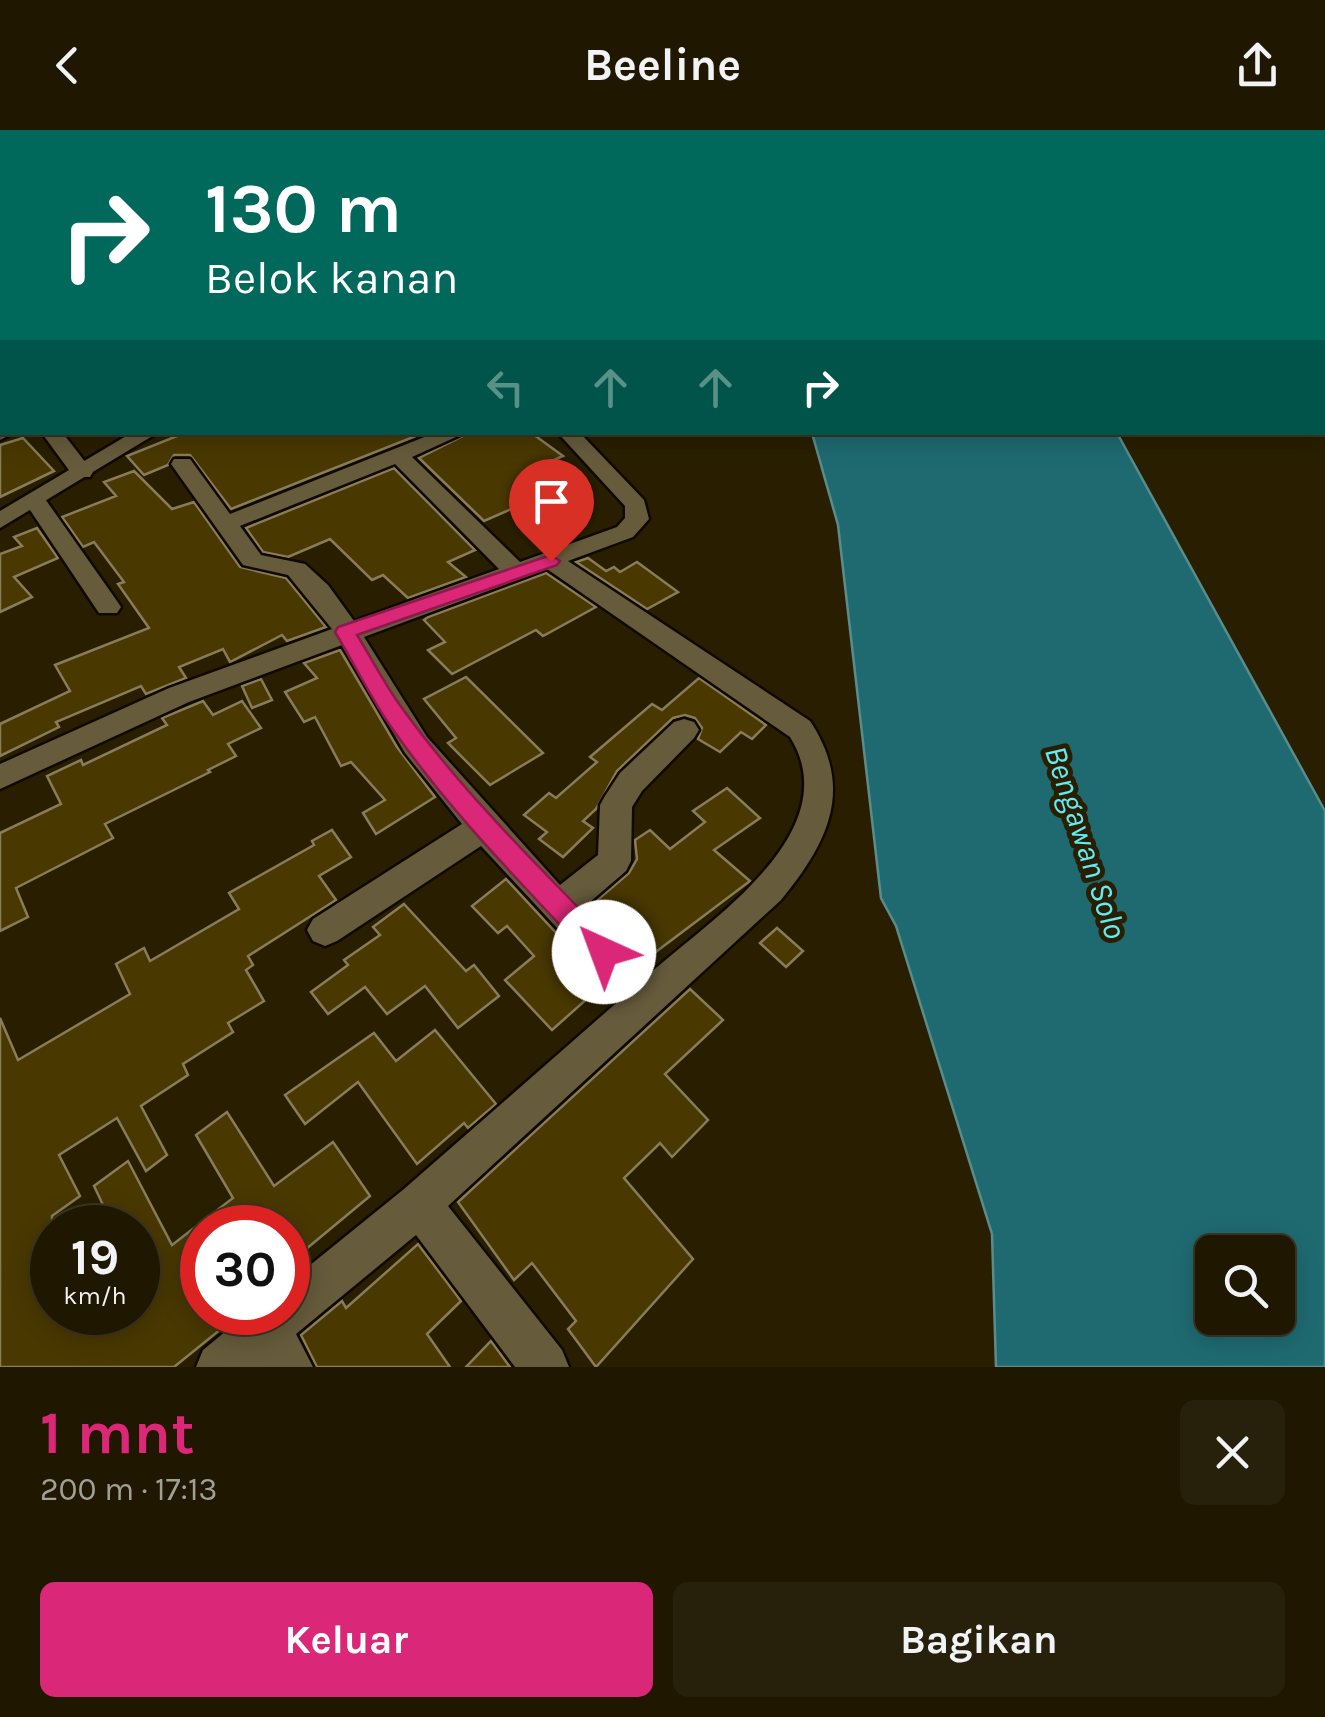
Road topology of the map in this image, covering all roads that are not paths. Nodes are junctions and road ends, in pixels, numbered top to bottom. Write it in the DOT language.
graph roads {
  1 [pos="52,435"];
  2 [pos="143,435"];
  3 [pos="450,435"];
  4 [pos="570,435"];
  5 [pos="399,456"];
  6 [pos="182,464"];
  7 [pos="82,472"];
  8 [pos="35,501"];
  9 [pos="0,521"];
  10 [pos="228,523"];
  11 [pos="551,561"];
  12 [pos="518,573"];
  13 [pos="108,607"];
  14 [pos="346,632"];
  15 [pos="684,730"];
  16 [pos="0,777"];
  17 [pos="484,827"];
  18 [pos="560,906"];
  19 [pos="325,930"];
  20 [pos="648,999"];
  21 [pos="419,1204"];
  22 [pos="310,1304"];
  23 [pos="274,1335"];
  24 [pos="220,1367"];
  25 [pos="545,1367"];
  1 -- 7 [label="street"];
  2 -- 7 [label="street"];
  3 -- 5 [label="street"];
  4 -- 11 [label="street"];
  5 -- 10 [label="street"];
  5 -- 12 [label="street"];
  6 -- 10 [label="street"];
  7 -- 8 [label="street"];
  8 -- 9 [label="street"];
  8 -- 13 [label="street"];
  10 -- 14 [label="street"];
  11 -- 12 [label="street"];
  11 -- 20 [label="street"];
  12 -- 14 [label="street"];
  14 -- 16 [label="street"];
  14 -- 17 [label="street"];
  15 -- 18 [label="street"];
  17 -- 18 [label="street"];
  17 -- 19 [label="street"];
  18 -- 20 [label="street"];
  20 -- 21 [label="street"];
  21 -- 22 [label="street"];
  21 -- 25 [label="street"];
  23 -- 24 [label="street"];
}
